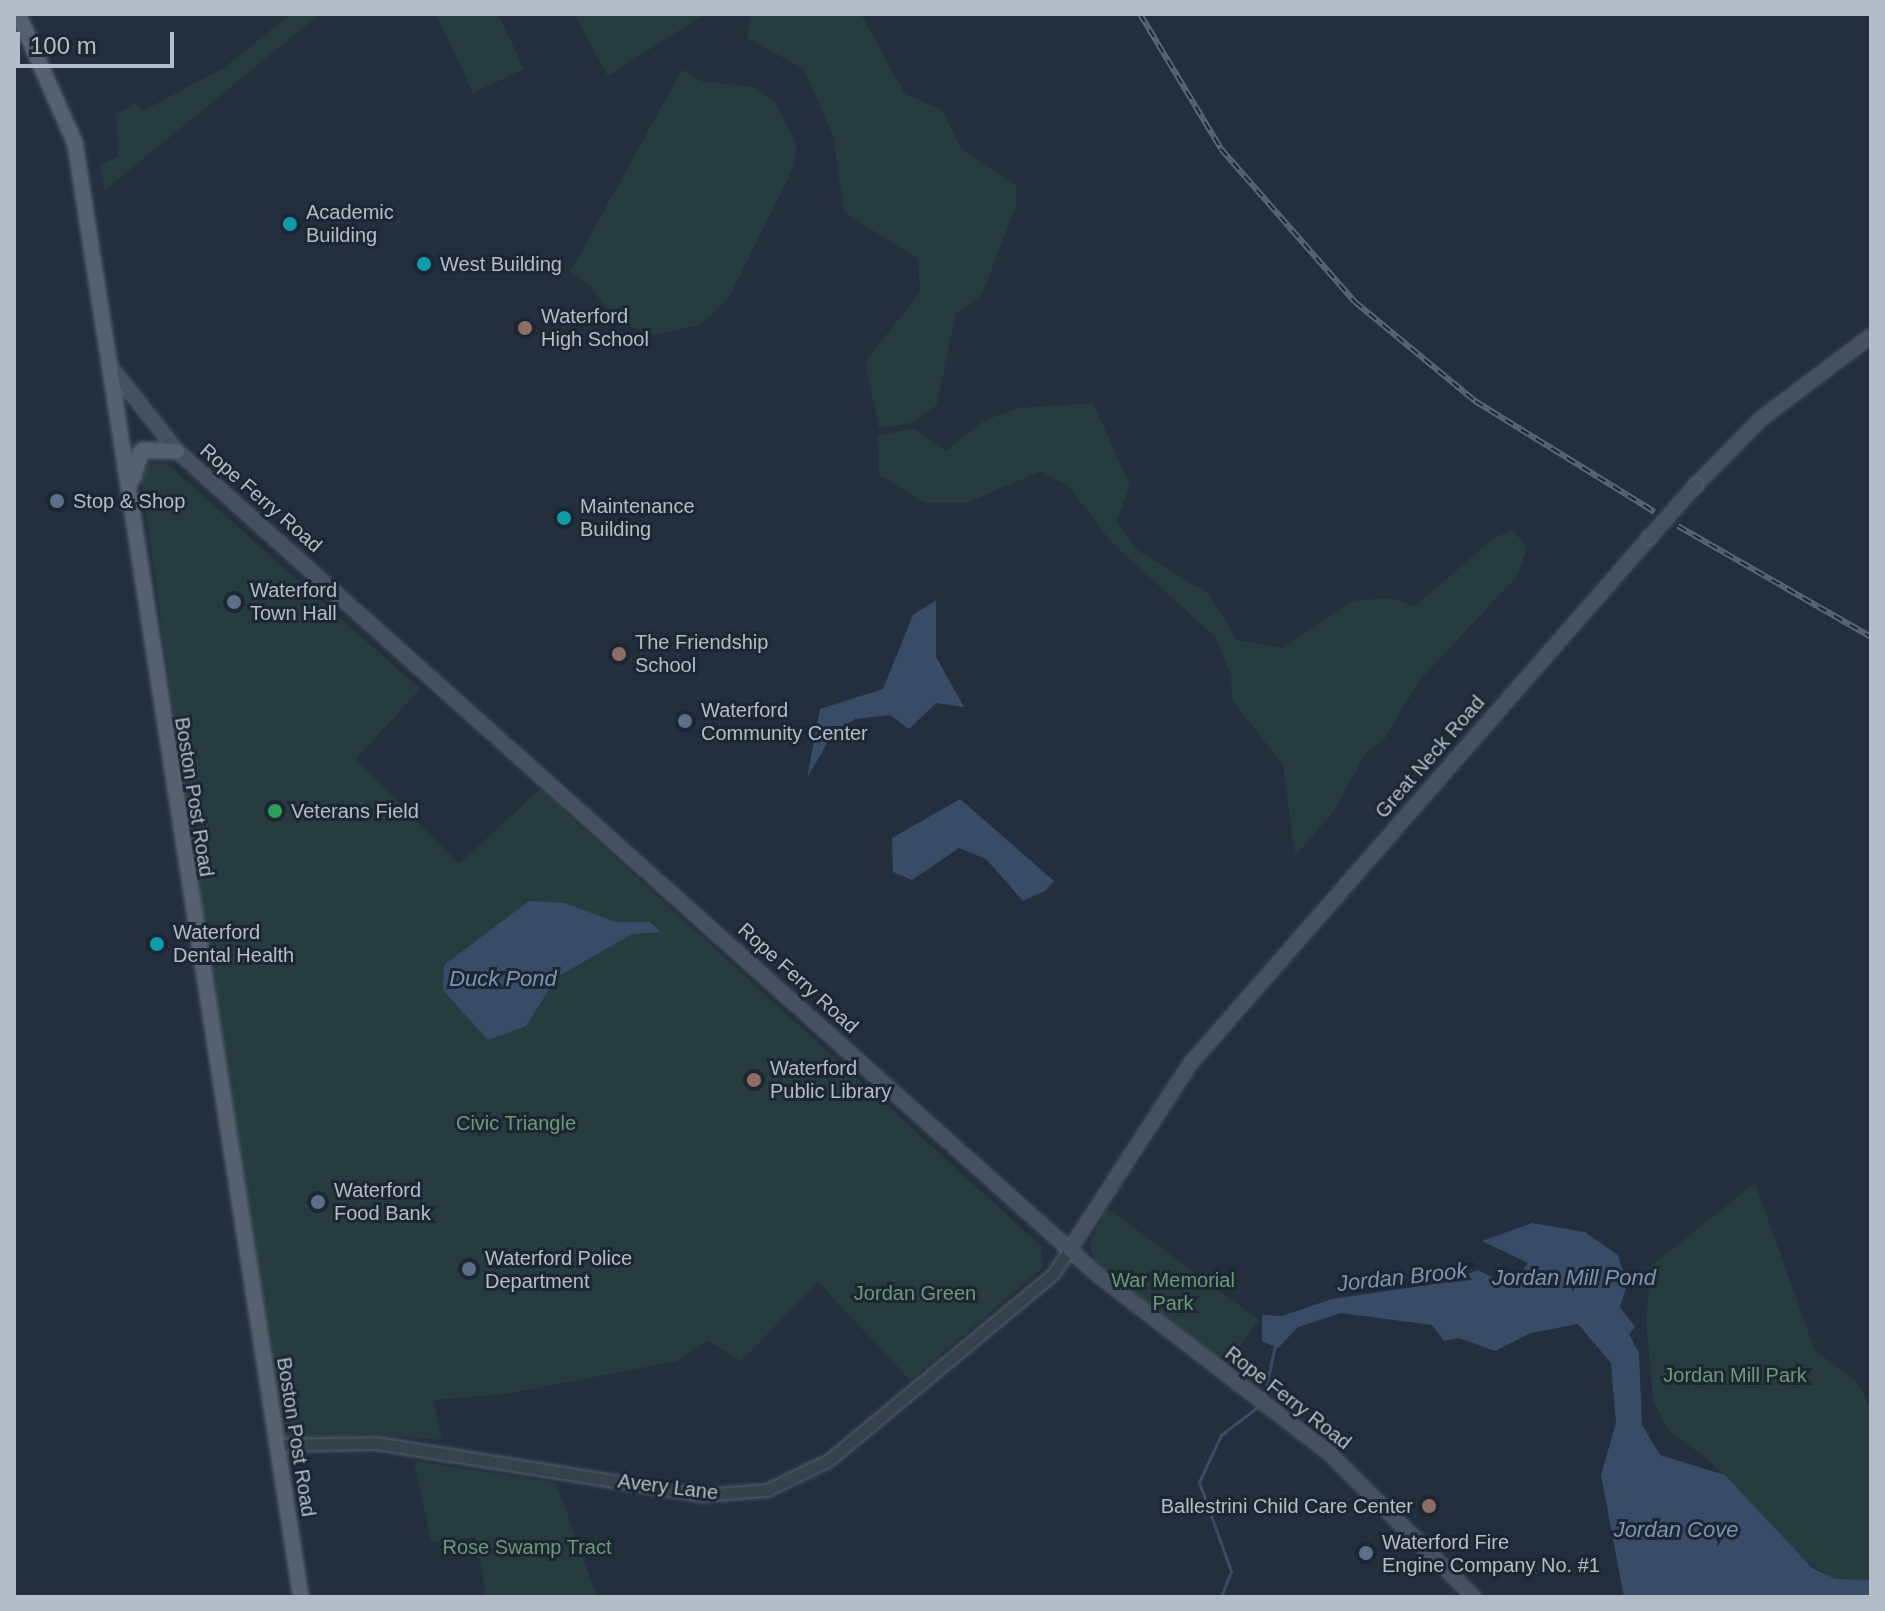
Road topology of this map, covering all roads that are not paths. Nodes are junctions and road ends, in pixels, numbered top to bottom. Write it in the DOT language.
graph roads {
  1 [pos="18,14"];
  2 [pos="1871,336"];
  3 [pos="113,370"];
  4 [pos="177,451"];
  5 [pos="129,507"];
  6 [pos="1070,1249"];
  7 [pos="277,1445"];
  8 [pos="301,1597"];
  9 [pos="1474,1597"];
  1 -- 3 [label="main road, Boston Post Road"];
  2 -- 6 [label="main road, Great Neck Road, bridge"];
  3 -- 4 [label="main road, Rope Ferry Road"];
  3 -- 5 [label="main road, Boston Post Road"];
  4 -- 5 [label="main road"];
  4 -- 6 [label="main road, Rope Ferry Road"];
  5 -- 7 [label="main road, Boston Post Road"];
  6 -- 7 [label="street, Avery Lane"];
  6 -- 9 [label="main road, Rope Ferry Road"];
  7 -- 8 [label="main road, Boston Post Road"];
}
